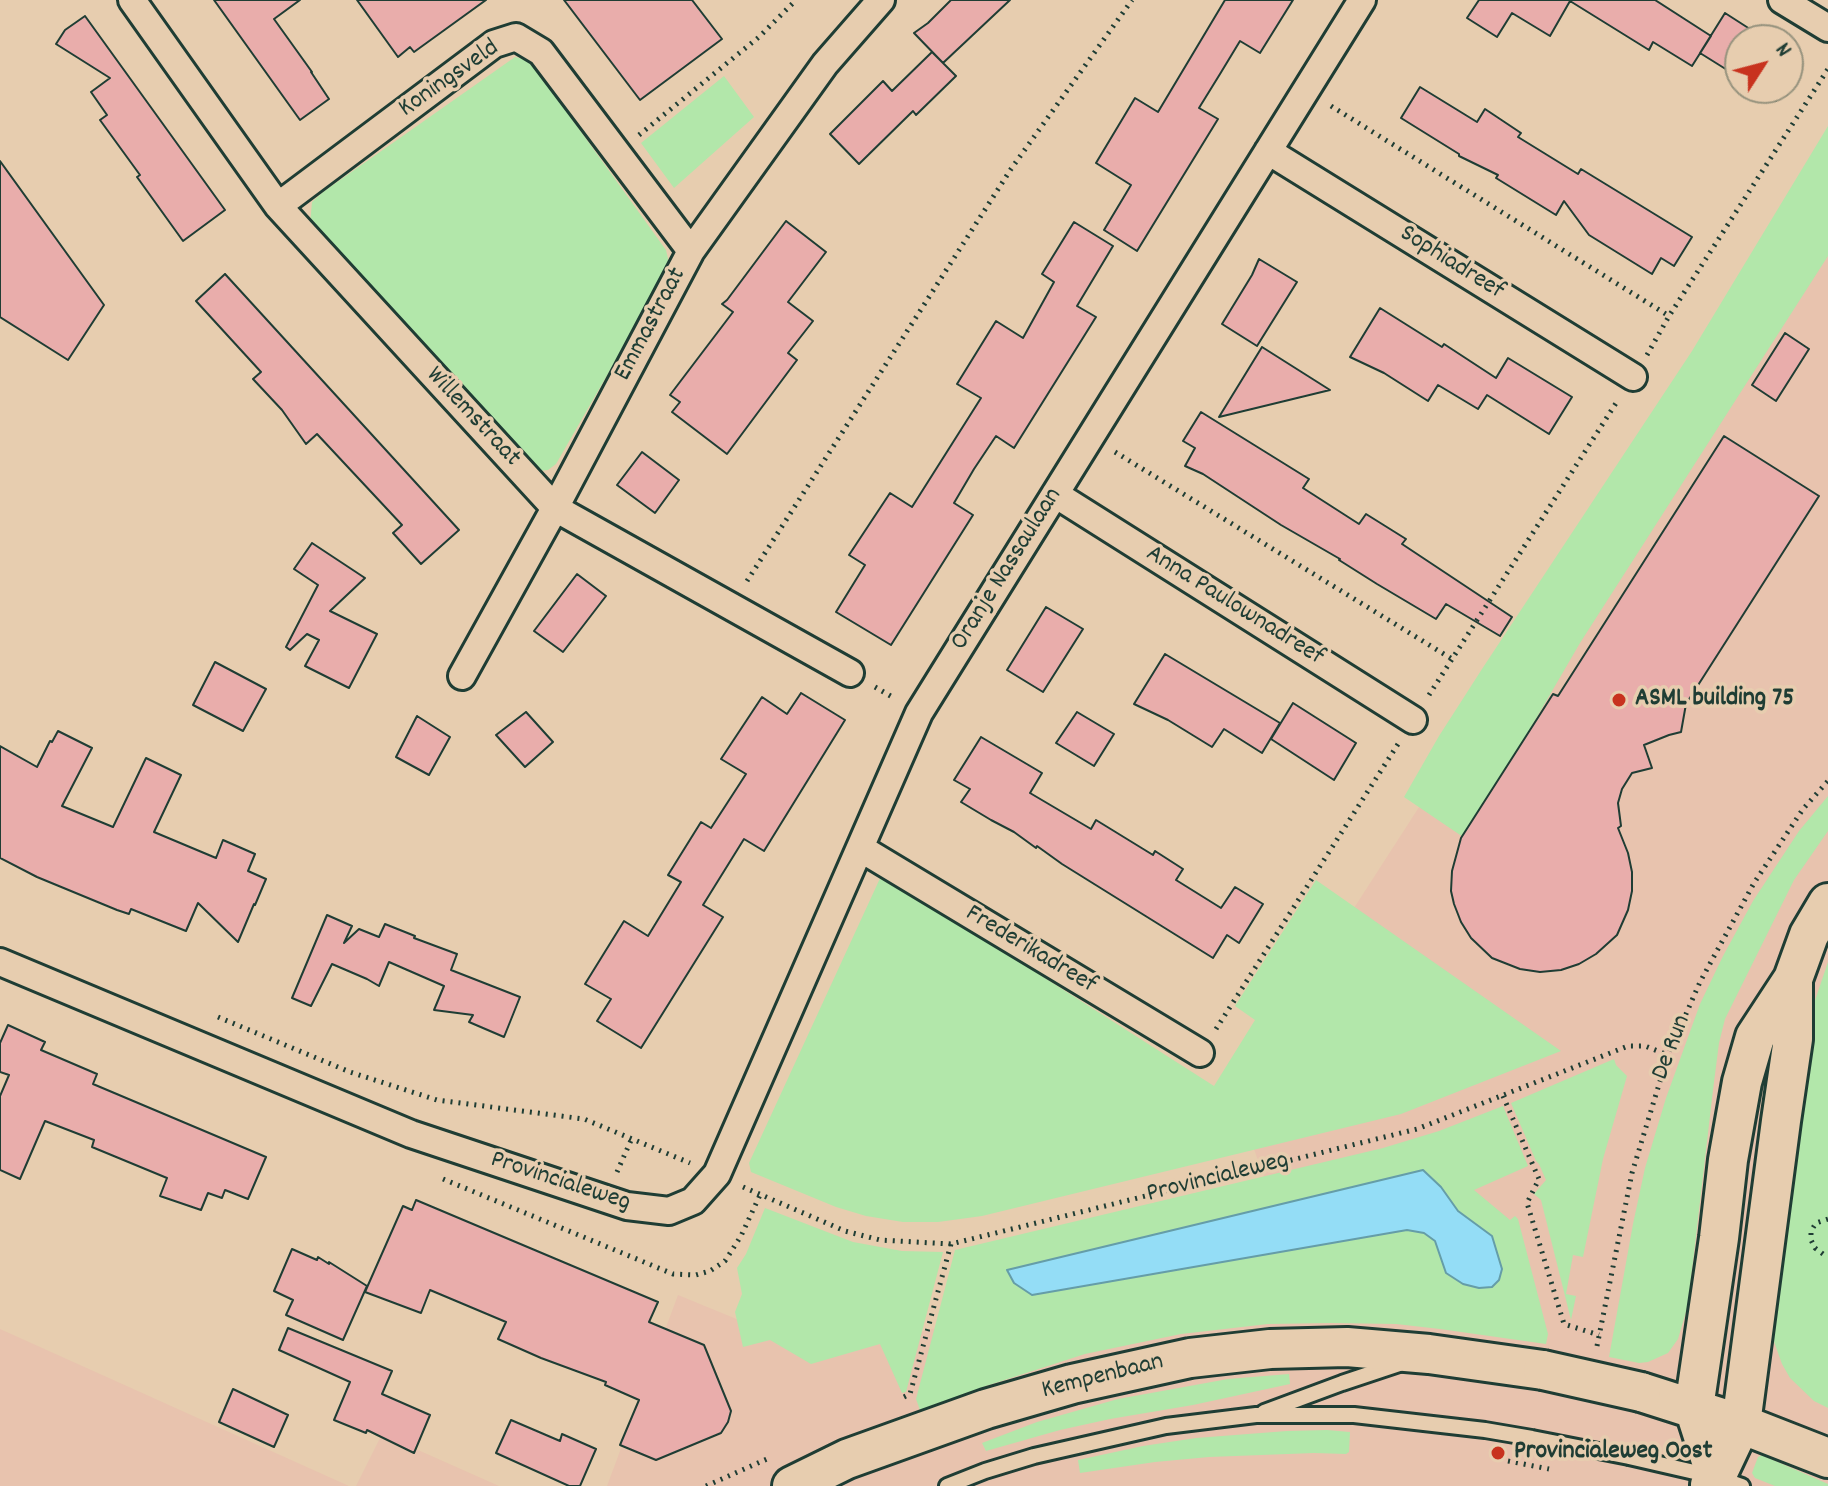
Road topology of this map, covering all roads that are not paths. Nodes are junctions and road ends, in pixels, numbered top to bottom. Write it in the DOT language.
graph roads {
  1 [pos="132,0"];
  2 [pos="881,0"];
  3 [pos="1362,0"];
  4 [pos="1782,0"];
  5 [pos="1828,28"];
  6 [pos="1268,151"];
  7 [pos="278,206"];
  8 [pos="691,251"];
  9 [pos="1633,377"];
  10 [pos="1055,494"];
  11 [pos="555,508"];
  12 [pos="850,673"];
  13 [pos="462,676"];
  14 [pos="1413,720"];
  15 [pos="860,848"];
  16 [pos="1828,903"];
  17 [pos="0,962"];
  18 [pos="1793,979"];
  19 [pos="1200,1053"];
  20 [pos="717,1174"];
  21 [pos="1429,1354"];
  22 [pos="1694,1408"];
  23 [pos="1256,1415"];
  24 [pos="1741,1424"];
  25 [pos="1828,1458"];
  26 [pos="786,1470"];
  27 [pos="1721,1484"];
  28 [pos="947,1486"];
  1 -- 7 [label="street, Willemstraat"];
  2 -- 8 [label="street, Emmastraat"];
  3 -- 6 [label="street, Oranje Nassaulaan"];
  4 -- 5 [label="street"];
  6 -- 9 [label="street, Sophiadreef"];
  6 -- 10 [label="street, Oranje Nassaulaan"];
  7 -- 8 [label="street, Koningsveld"];
  7 -- 11 [label="street, Willemstraat"];
  8 -- 11 [label="street, Emmastraat"];
  10 -- 14 [label="street, Anna Paulownadreef"];
  10 -- 15 [label="street, Oranje Nassaulaan"];
  11 -- 12 [label="street, Willemstraat"];
  11 -- 13 [label="street, Emmastraat"];
  15 -- 19 [label="street, Frederikadreef"];
  15 -- 20 [label="street, Oranje Nassaulaan"];
  16 -- 18 [label="street"];
  17 -- 20 [label="street, Provincialeweg"];
  18 -- 22 [label="street"];
  18 -- 24 [label="street"];
  21 -- 22 [label="street, Kempenbaan, bridge"];
  21 -- 23 [label="lane, Kempenbaan"];
  21 -- 26 [label="street, Kempenbaan"];
  22 -- 24 [label="street, Kempenbaan"];
  22 -- 27 [label="street"];
  23 -- 27 [label="lane, Kempenbaan, bridge"];
  23 -- 28 [label="lane, Kempenbaan"];
  24 -- 25 [label="street, Kempenbaan"];
  24 -- 27 [label="street"];
}
